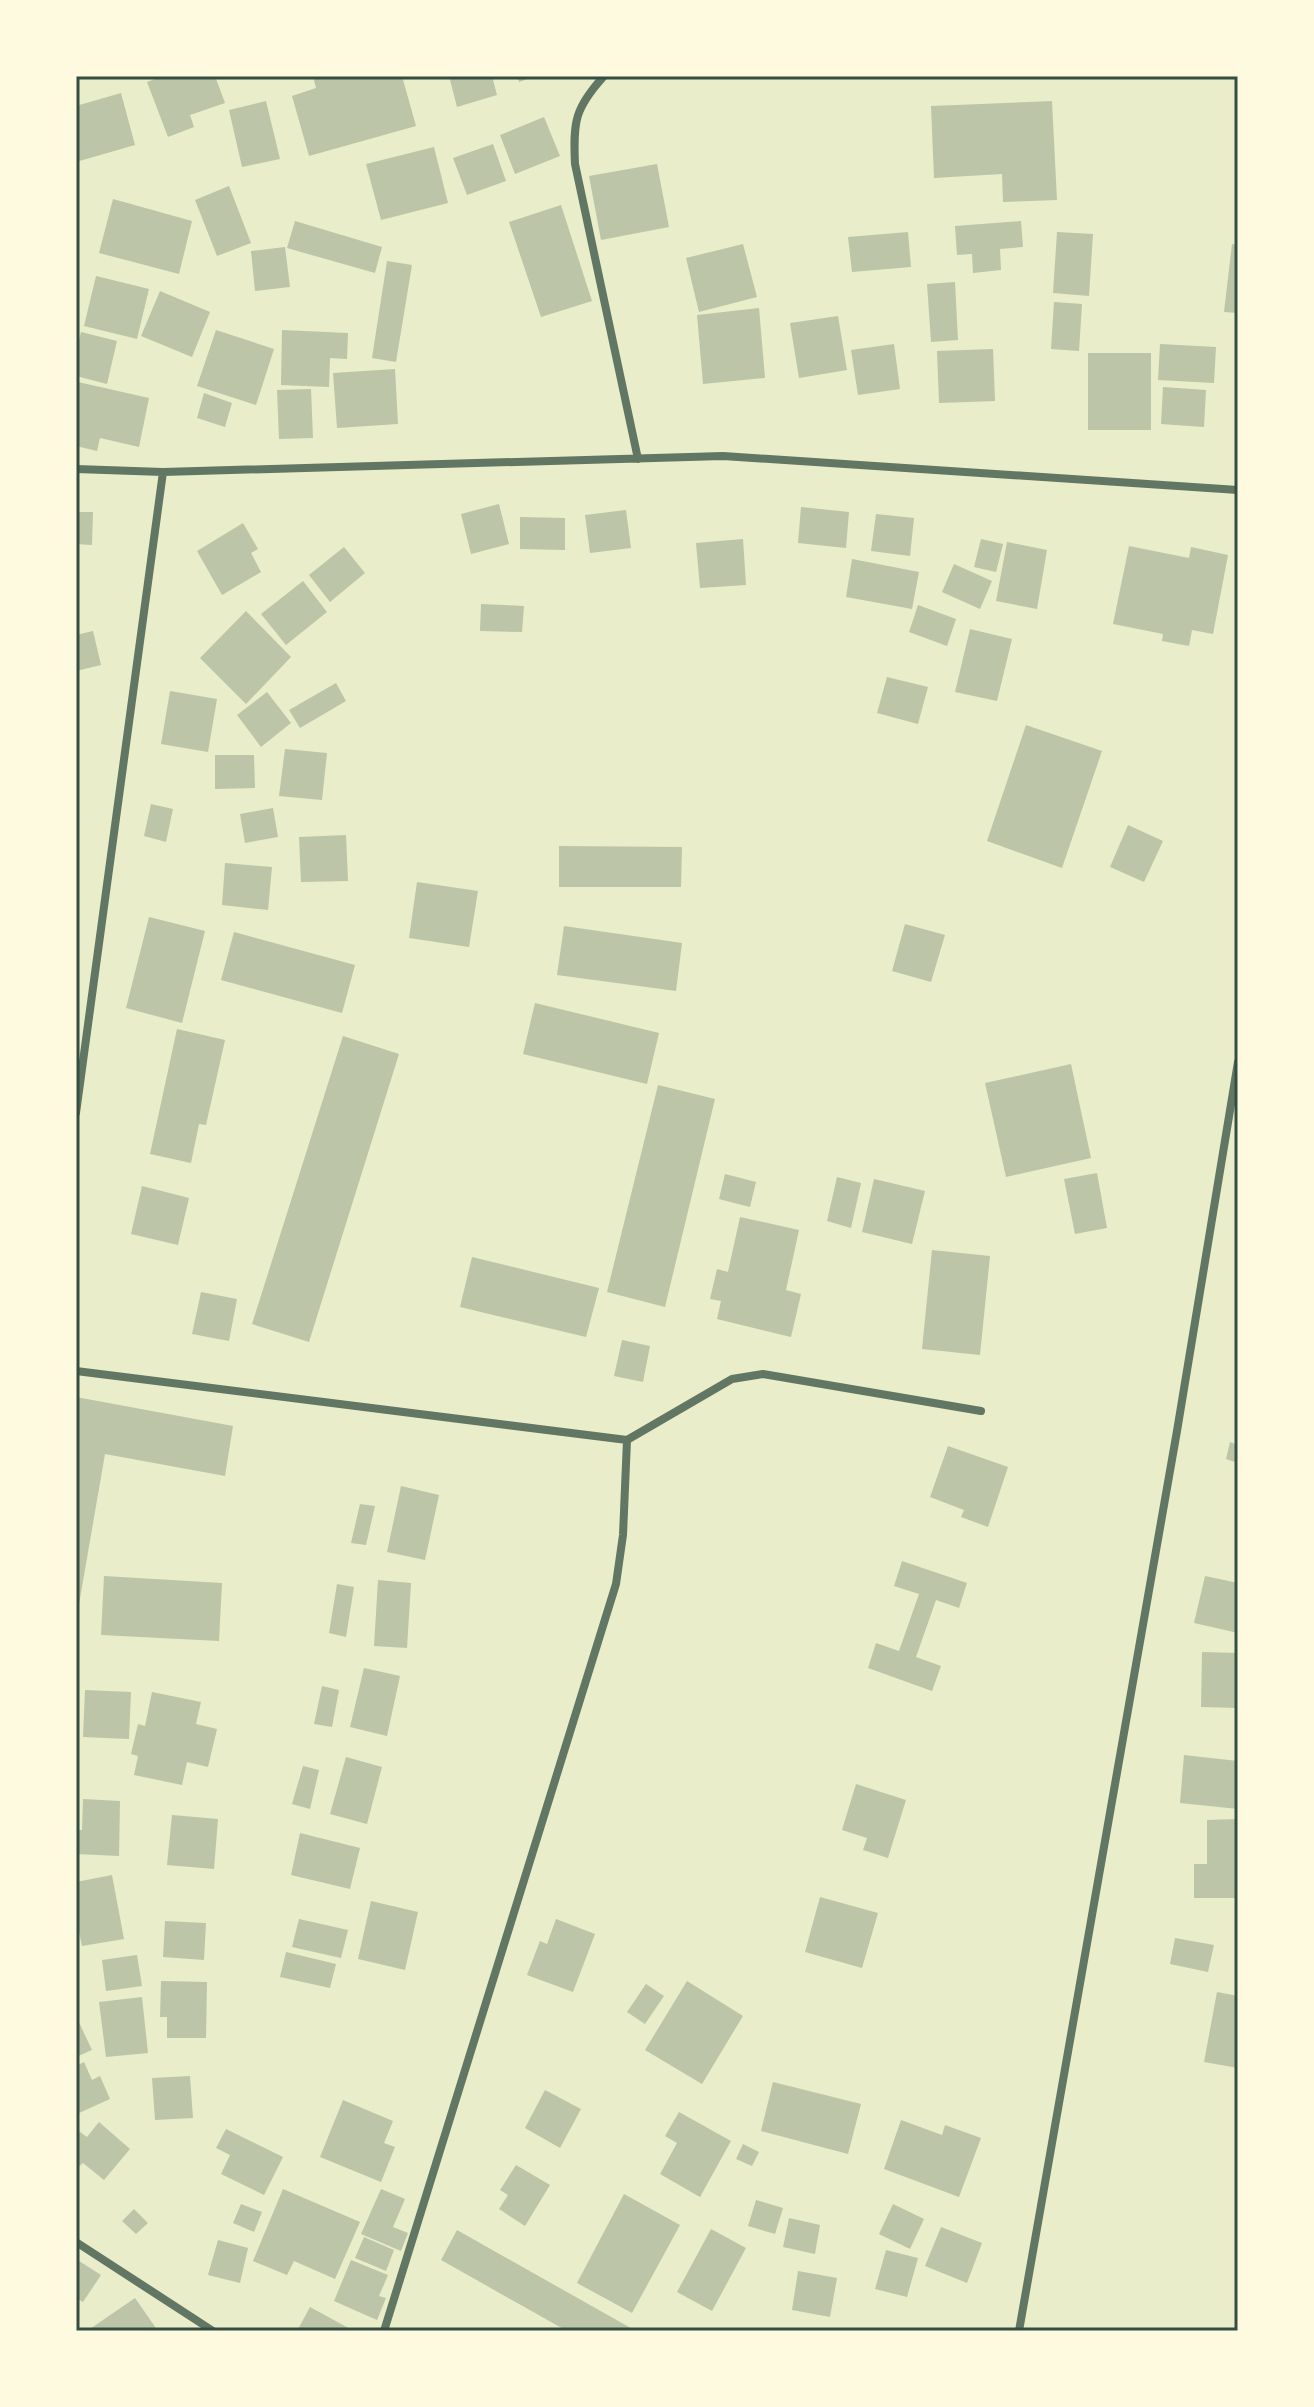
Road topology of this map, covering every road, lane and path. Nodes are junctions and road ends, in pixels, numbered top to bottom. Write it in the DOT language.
graph roads {
  1 [pos="604,76"];
  2 [pos="638,459"];
  3 [pos="76,469"];
  4 [pos="163,472"];
  5 [pos="1238,490"];
  6 [pos="1238,1062"];
  7 [pos="76,1113"];
  8 [pos="76,1371"];
  9 [pos="981,1411"];
  10 [pos="627,1440"];
  11 [pos="76,2242"];
  12 [pos="213,2331"];
  13 [pos="384,2331"];
  14 [pos="1019,2331"];
  1 -- 2 [label="street"];
  2 -- 4 [label="street"];
  2 -- 5 [label="street"];
  3 -- 4 [label="street"];
  4 -- 7 [label="street"];
  6 -- 14 [label="street"];
  8 -- 10 [label="street"];
  9 -- 10 [label="street"];
  10 -- 13 [label="street"];
  11 -- 12 [label="street"];
}
